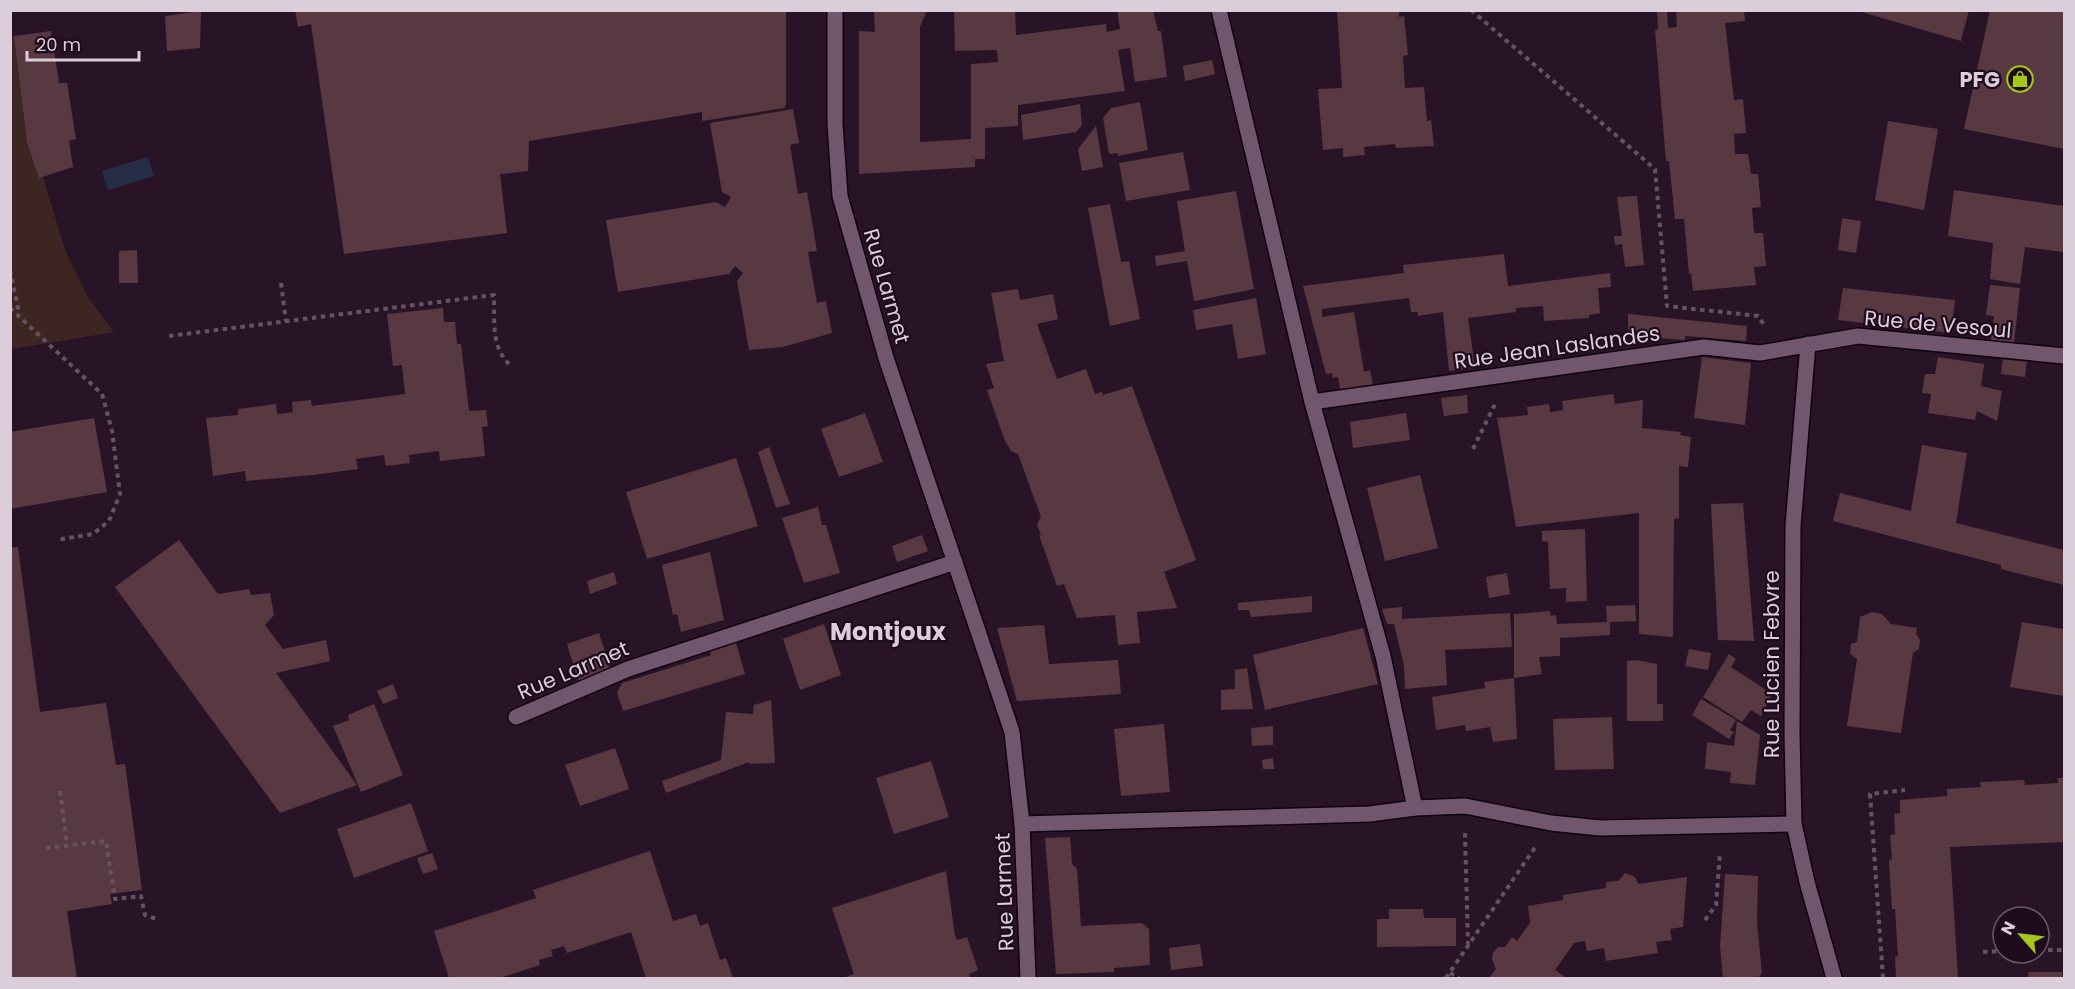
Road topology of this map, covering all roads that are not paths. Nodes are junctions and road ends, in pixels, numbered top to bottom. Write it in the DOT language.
graph roads {
  1 [pos="835,10"];
  2 [pos="1219,10"];
  3 [pos="1808,344"];
  4 [pos="2064,356"];
  5 [pos="1312,402"];
  6 [pos="955,562"];
  7 [pos="516,717"];
  8 [pos="1415,808"];
  9 [pos="1022,824"];
  10 [pos="1794,824"];
  11 [pos="1028,978"];
  12 [pos="1834,978"];
  1 -- 6 [label="street, Rue Larmet"];
  2 -- 5 [label="street"];
  3 -- 4 [label="street, Rue de Vesoul"];
  3 -- 5 [label="street, Rue Jean Laslandes"];
  3 -- 10 [label="street, Rue Lucien Febvre"];
  5 -- 8 [label="street"];
  6 -- 7 [label="street, Rue Larmet"];
  6 -- 9 [label="street, Rue Larmet"];
  8 -- 9 [label="street"];
  8 -- 10 [label="street"];
  9 -- 11 [label="street, Rue Larmet"];
  10 -- 12 [label="street, Rue Lucien Febvre"];
}
